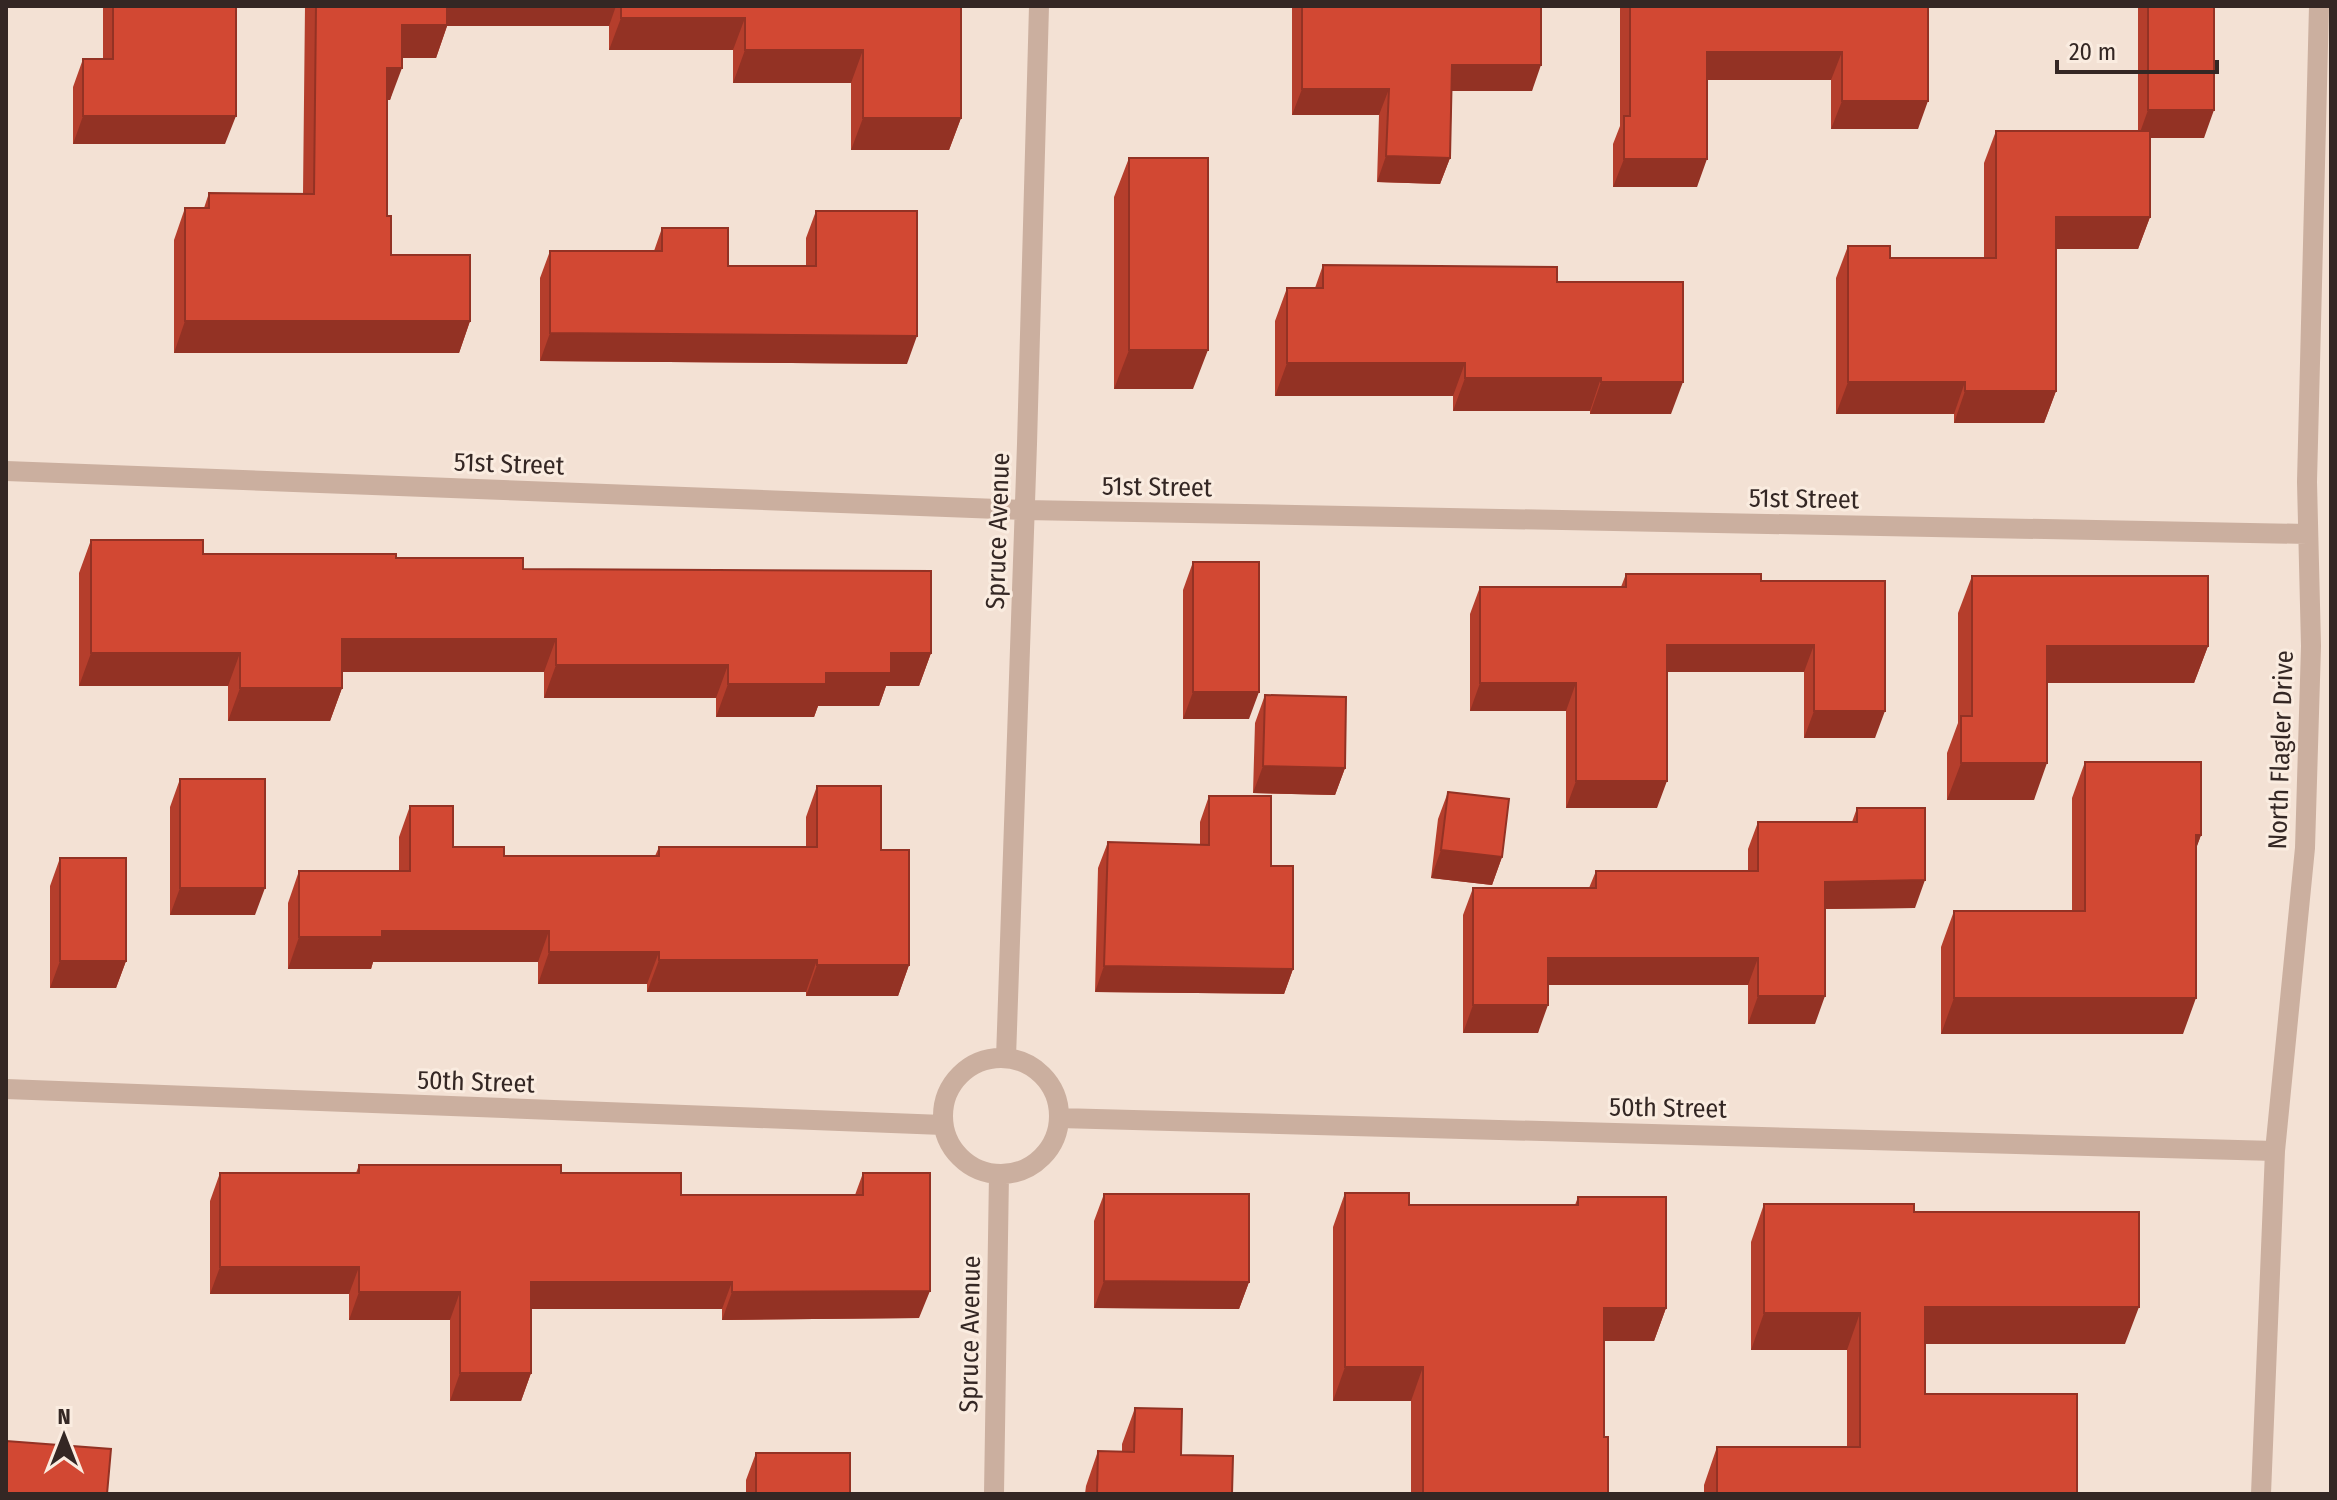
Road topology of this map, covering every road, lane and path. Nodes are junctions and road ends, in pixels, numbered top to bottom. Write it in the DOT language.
graph roads {
  1 [pos="1039,6"];
  2 [pos="2319,6"];
  3 [pos="2331,7"];
  4 [pos="6,471"];
  5 [pos="1025,510"];
  6 [pos="2307,534"];
  7 [pos="1006,1058"];
  8 [pos="6,1089"];
  9 [pos="1059,1118"];
  10 [pos="943,1125"];
  11 [pos="2275,1151"];
  12 [pos="999,1174"];
  13 [pos="994,1494"];
  14 [pos="2261,1494"];
  1 -- 5 [label="street, Spruce Avenue"];
  2 -- 3 [label="street"];
  2 -- 6 [label="street, North Flagler Drive"];
  4 -- 5 [label="street, 51st Street"];
  5 -- 6 [label="street, 51st Street"];
  5 -- 7 [label="street, Spruce Avenue"];
  6 -- 11 [label="street, North Flagler Drive"];
  7 -- 9 [label="street"];
  7 -- 10 [label="street"];
  8 -- 10 [label="street, 50th Street"];
  9 -- 11 [label="street, 50th Street"];
  9 -- 12 [label="street"];
  10 -- 12 [label="street"];
  11 -- 14 [label="street, North Flagler Drive"];
  12 -- 13 [label="street, Spruce Avenue"];
}
